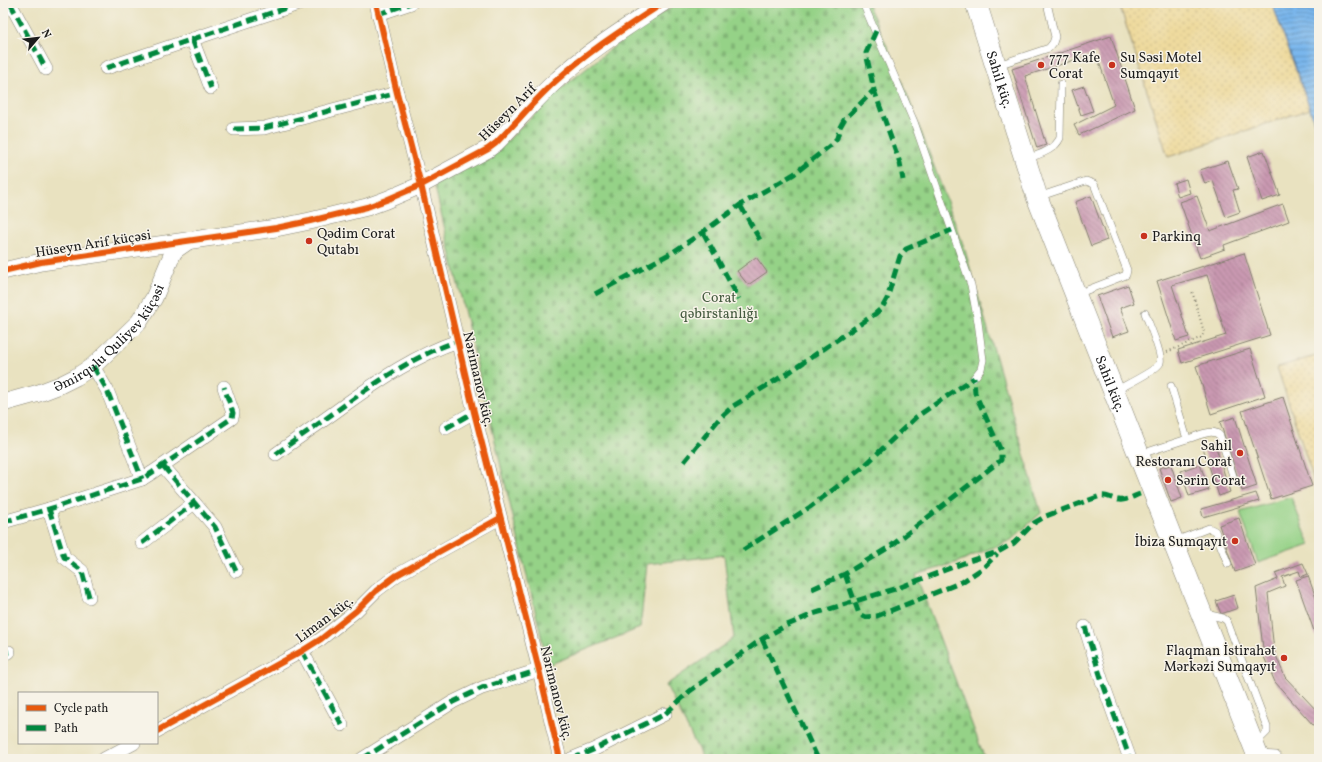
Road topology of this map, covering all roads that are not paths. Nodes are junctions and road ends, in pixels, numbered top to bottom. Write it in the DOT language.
graph roads {
  1 [pos="10,3"];
  2 [pos="301,3"];
  3 [pos="411,3"];
  4 [pos="663,3"];
  5 [pos="863,3"];
  6 [pos="962,3"];
  7 [pos="976,3"];
  8 [pos="1046,3"];
  9 [pos="377,8"];
  10 [pos="192,39"];
  11 [pos="996,66"];
  12 [pos="106,68"];
  13 [pos="46,69"];
  14 [pos="1061,84"];
  15 [pos="211,88"];
  16 [pos="397,93"];
  17 [pos="234,129"];
  18 [pos="1025,160"];
  19 [pos="421,185"];
  20 [pos="1037,197"];
  21 [pos="188,241"];
  22 [pos="150,246"];
  23 [pos="168,265"];
  24 [pos="3,271"];
  25 [pos="1074,295"];
  26 [pos="1145,313"];
  27 [pos="458,341"];
  28 [pos="93,366"];
  29 [pos="974,378"];
  30 [pos="1171,386"];
  31 [pos="224,387"];
  32 [pos="1114,392"];
  33 [pos="3,404"];
  34 [pos="474,412"];
  35 [pos="446,428"];
  36 [pos="1187,439"];
  37 [pos="276,454"];
  38 [pos="1139,455"];
  39 [pos="163,466"];
  40 [pos="142,479"];
  41 [pos="1235,482"];
  42 [pos="194,503"];
  43 [pos="49,509"];
  44 [pos="500,518"];
  45 [pos="3,522"];
  46 [pos="1173,541"];
  47 [pos="142,543"];
  48 [pos="1228,564"];
  49 [pos="236,571"];
  50 [pos="89,597"];
  51 [pos="1086,627"];
  52 [pos="302,651"];
  53 [pos="540,670"];
  54 [pos="664,714"];
  55 [pos="342,725"];
  56 [pos="158,730"];
  57 [pos="132,744"];
  58 [pos="1254,754"];
  59 [pos="104,759"];
  60 [pos="362,759"];
  61 [pos="560,759"];
  62 [pos="571,759"];
  63 [pos="1130,759"];
  64 [pos="1280,759"];
  1 -- 13 [label="street"];
  2 -- 10 [label="street"];
  3 -- 9 [label="street"];
  4 -- 19 [label="street, Hüseyn Arif"];
  5 -- 29 [label="lane"];
  6 -- 58 [label="main road, Sahil küç."];
  7 -- 11 [label="main road, Sahil küç."];
  8 -- 11 [label="lane"];
  9 -- 16 [label="street, Nərimanov küç."];
  10 -- 12 [label="street"];
  10 -- 15 [label="street"];
  11 -- 18 [label="main road, Sahil küç."];
  14 -- 18 [label="lane"];
  16 -- 17 [label="street"];
  16 -- 19 [label="street, Nərimanov küç."];
  18 -- 20 [label="main road, Sahil küç."];
  19 -- 21 [label="street, Hüseyn Arif"];
  19 -- 27 [label="street, Nərimanov küç."];
  20 -- 25 [label="main road, Sahil küç."];
  20 -- 25 [label="lane"];
  21 -- 22 [label="street, Hüseyn Arif küçəsi"];
  21 -- 23 [label="street, Əmirqulu Quliyev küçəsi"];
  22 -- 23 [label="street"];
  22 -- 24 [label="street, Hüseyn Arif küçəsi"];
  23 -- 28 [label="street, Əmirqulu Quliyev küçəsi"];
  25 -- 32 [label="main road, Sahil küç."];
  26 -- 32 [label="lane"];
  27 -- 34 [label="street, Nərimanov küç."];
  27 -- 37 [label="street"];
  28 -- 33 [label="street, Əmirqulu Quliyev küçəsi"];
  28 -- 40 [label="street"];
  30 -- 36 [label="lane"];
  31 -- 39 [label="street"];
  32 -- 38 [label="main road, Sahil küç."];
  34 -- 35 [label="street"];
  34 -- 44 [label="street, Nərimanov küç."];
  36 -- 38 [label="lane"];
  36 -- 41 [label="lane"];
  38 -- 46 [label="main road, Sahil küç."];
  39 -- 40 [label="street"];
  39 -- 42 [label="street"];
  40 -- 43 [label="street"];
  42 -- 47 [label="street"];
  42 -- 49 [label="street"];
  43 -- 45 [label="street"];
  43 -- 50 [label="street"];
  44 -- 52 [label="street, Liman küç."];
  44 -- 53 [label="street, Nərimanov küç."];
  46 -- 48 [label="lane"];
  46 -- 58 [label="main road, Sahil küç."];
  51 -- 63 [label="street"];
  52 -- 55 [label="street"];
  52 -- 56 [label="street, Liman küç."];
  53 -- 60 [label="street"];
  53 -- 61 [label="street, Nərimanov küç."];
  54 -- 62 [label="street"];
  57 -- 59 [label="street"];
  58 -- 64 [label="lane"];
}
